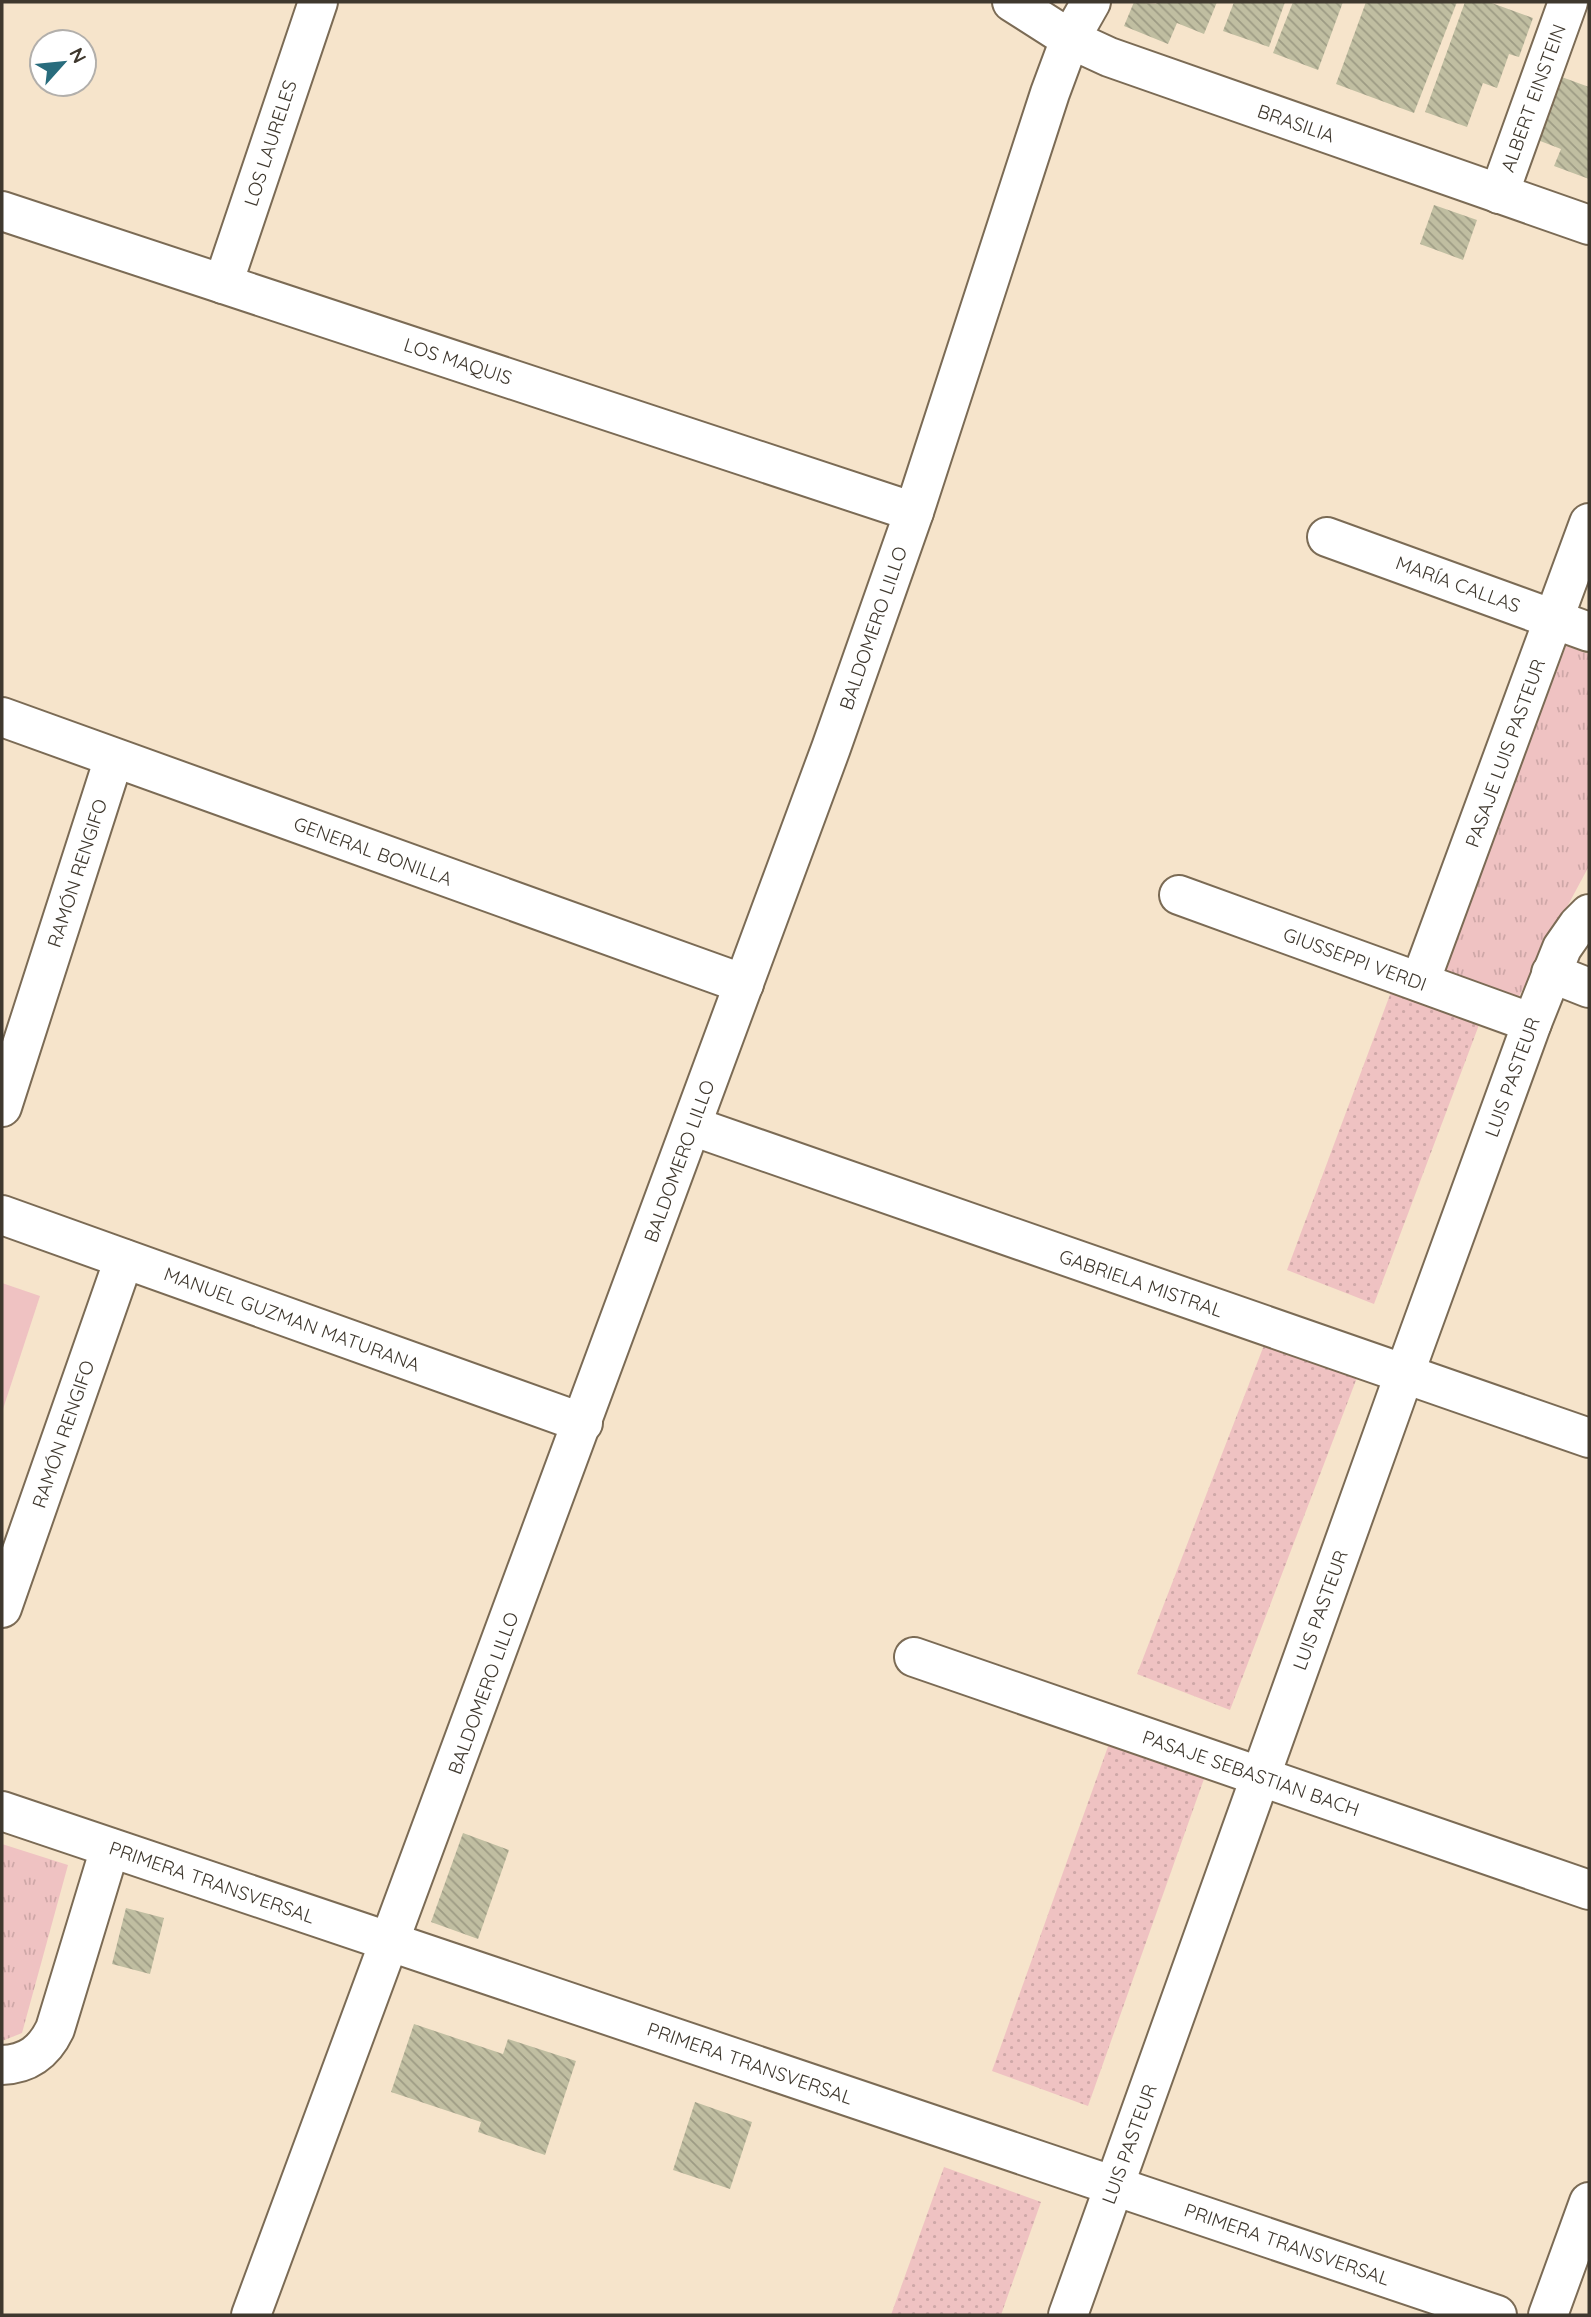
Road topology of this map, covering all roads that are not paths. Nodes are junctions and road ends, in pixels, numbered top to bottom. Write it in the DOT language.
graph roads {
  1 [pos="318,2"];
  2 [pos="1012,2"];
  3 [pos="1091,2"];
  4 [pos="1568,2"];
  5 [pos="1070,39"];
  6 [pos="1499,194"];
  7 [pos="2,211"];
  8 [pos="1589,225"];
  9 [pos="223,284"];
  10 [pos="914,512"];
  11 [pos="1589,523"];
  12 [pos="1327,537"];
  13 [pos="1554,619"];
  14 [pos="1589,632"];
  15 [pos="2,717"];
  16 [pos="114,758"];
  17 [pos="1179,895"];
  18 [pos="1589,914"];
  19 [pos="1551,973"];
  20 [pos="1420,982"];
  21 [pos="744,984"];
  22 [pos="1589,988"];
  23 [pos="1532,1023"];
  24 [pos="2,1107"];
  25 [pos="692,1126"];
  26 [pos="2,1215"];
  27 [pos="124,1259"];
  28 [pos="1404,1375"];
  29 [pos="583,1423"];
  30 [pos="1589,1438"];
  31 [pos="2,1608"];
  32 [pos="914,1657"];
  33 [pos="1260,1776"];
  34 [pos="2,1811"];
  35 [pos="110,1847"];
  36 [pos="1589,1889"];
  37 [pos="391,1941"];
  38 [pos="2,2065"];
  39 [pos="1114,2186"];
  40 [pos="1589,2202"];
  41 [pos="251,2315"];
  42 [pos="1068,2315"];
  43 [pos="1497,2315"];
  44 [pos="1548,2315"];
  1 -- 9 [label="street, LOS LAURELES"];
  2 -- 5 [label="street, BRASILIA"];
  3 -- 5 [label="street, BALDOMERO LILLO"];
  4 -- 6 [label="street, ALBERT EINSTEIN"];
  5 -- 6 [label="street, BRASILIA"];
  5 -- 10 [label="street, BALDOMERO LILLO"];
  6 -- 8 [label="street, BRASILIA"];
  7 -- 9 [label="street, LOS MAQUIS"];
  9 -- 10 [label="street, LOS MAQUIS"];
  10 -- 21 [label="street, BALDOMERO LILLO"];
  11 -- 13 [label="street, PASAJE LUIS PASTEUR"];
  12 -- 13 [label="street, MARÍA CALLAS"];
  13 -- 14 [label="street, MARÍA CALLAS"];
  13 -- 20 [label="street, PASAJE LUIS PASTEUR"];
  15 -- 16 [label="street, GENERAL BONILLA"];
  16 -- 21 [label="street, GENERAL BONILLA"];
  16 -- 24 [label="street, RAMÓN RENGIFO"];
  17 -- 20 [label="street, GIUSSEPPI VERDI"];
  18 -- 19 [label="street, LUIS PASTEUR"];
  19 -- 22 [label="street"];
  19 -- 23 [label="street, LUIS PASTEUR"];
  20 -- 23 [label="street, GIUSSEPPI VERDI"];
  21 -- 25 [label="street, BALDOMERO LILLO"];
  23 -- 28 [label="street, LUIS PASTEUR"];
  25 -- 28 [label="street, GABRIELA MISTRAL"];
  25 -- 29 [label="street, BALDOMERO LILLO"];
  26 -- 27 [label="street, MANUEL GUZMAN MATURANA"];
  27 -- 29 [label="street, MANUEL GUZMAN MATURANA"];
  27 -- 31 [label="street, RAMÓN RENGIFO"];
  28 -- 30 [label="street, GABRIELA MISTRAL"];
  28 -- 33 [label="street, LUIS PASTEUR"];
  29 -- 37 [label="street, BALDOMERO LILLO"];
  32 -- 33 [label="street, PASAJE SEBASTIAN BACH"];
  33 -- 36 [label="street, PASAJE SEBASTIAN BACH"];
  33 -- 39 [label="street, LUIS PASTEUR"];
  34 -- 35 [label="street, PRIMERA TRANSVERSAL"];
  35 -- 37 [label="street, PRIMERA TRANSVERSAL"];
  35 -- 38 [label="street"];
  37 -- 39 [label="street, PRIMERA TRANSVERSAL"];
  37 -- 41 [label="street, BALDOMERO LILLO"];
  39 -- 42 [label="street, LUIS PASTEUR"];
  39 -- 43 [label="street, PRIMERA TRANSVERSAL"];
  40 -- 44 [label="street"];
}
